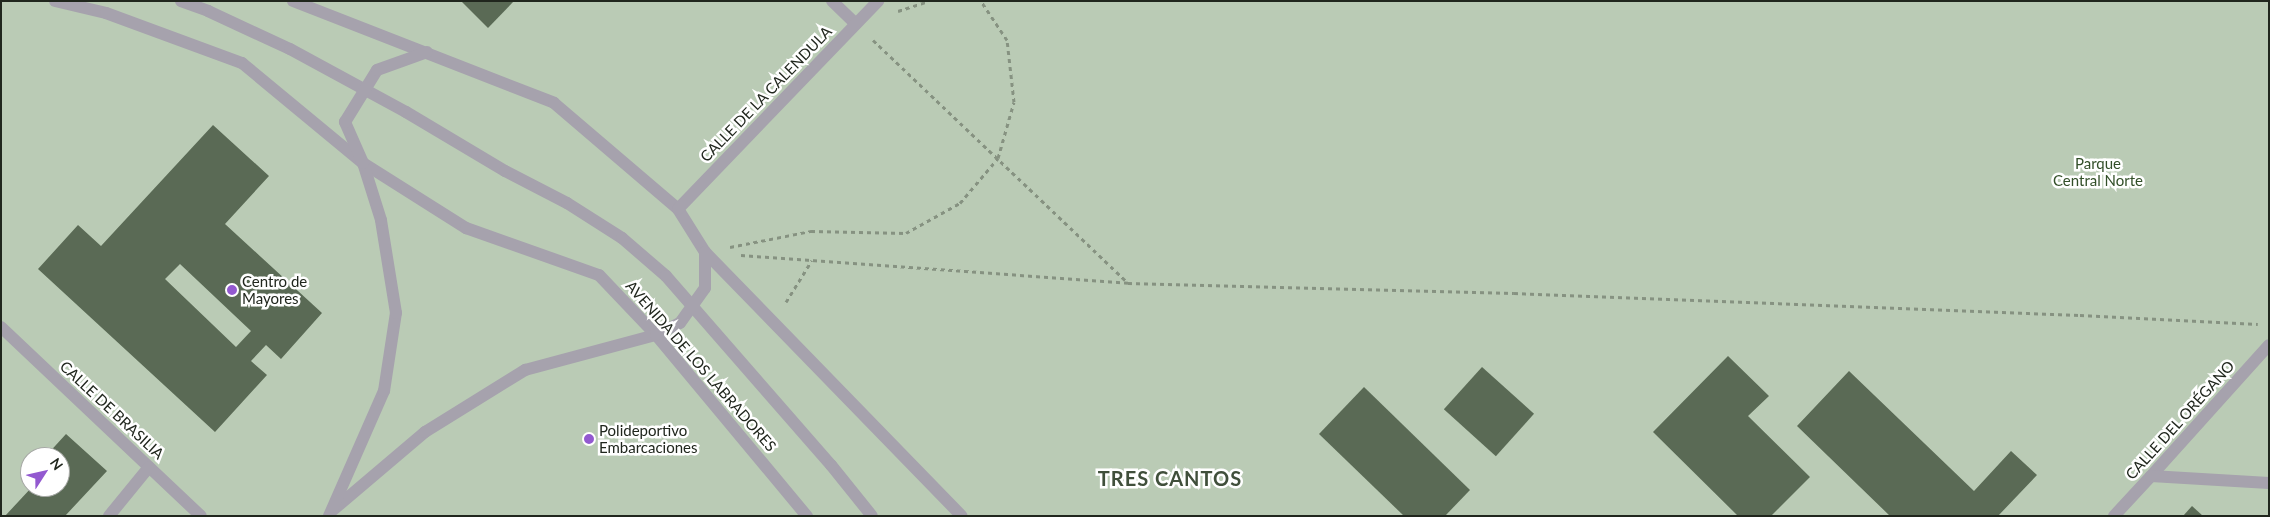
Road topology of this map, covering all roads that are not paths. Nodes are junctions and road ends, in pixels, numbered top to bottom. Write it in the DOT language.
graph roads {
  1 [pos="55,1"];
  2 [pos="181,1"];
  3 [pos="293,1"];
  4 [pos="832,1"];
  5 [pos="878,1"];
  6 [pos="856,24"];
  7 [pos="427,52"];
  8 [pos="365,89"];
  9 [pos="363,163"];
  10 [pos="678,209"];
  11 [pos="705,252"];
  12 [pos="693,305"];
  13 [pos="1,327"];
  14 [pos="656,334"];
  15 [pos="2269,345"];
  16 [pos="149,467"];
  17 [pos="2151,476"];
  18 [pos="2269,483"];
  19 [pos="330,514"];
  20 [pos="109,516"];
  21 [pos="201,516"];
  22 [pos="807,516"];
  23 [pos="872,516"];
  24 [pos="962,516"];
  25 [pos="2114,516"];
  1 -- 9 [label="street, AVENIDA DE LOS LABRADORES"];
  2 -- 8 [label="street"];
  3 -- 7 [label="street"];
  4 -- 6 [label="street"];
  5 -- 6 [label="street, CALLE DE LA CALENDULA"];
  6 -- 10 [label="street, CALLE DE LA CALENDULA"];
  7 -- 8 [label="street"];
  7 -- 10 [label="street"];
  8 -- 9 [label="street"];
  8 -- 12 [label="street"];
  9 -- 14 [label="street, AVENIDA DE LOS LABRADORES"];
  9 -- 19 [label="street"];
  10 -- 11 [label="street"];
  11 -- 12 [label="street"];
  11 -- 24 [label="street"];
  12 -- 14 [label="street"];
  12 -- 23 [label="street"];
  13 -- 16 [label="street, CALLE DE BRASILIA"];
  14 -- 19 [label="street"];
  14 -- 22 [label="street, AVENIDA DE LOS LABRADORES"];
  15 -- 17 [label="street, CALLE DEL ORÉGANO"];
  16 -- 20 [label="street"];
  16 -- 21 [label="street, CALLE DE BRASILIA"];
  17 -- 18 [label="street"];
  17 -- 25 [label="street, CALLE DEL ORÉGANO"];
}
